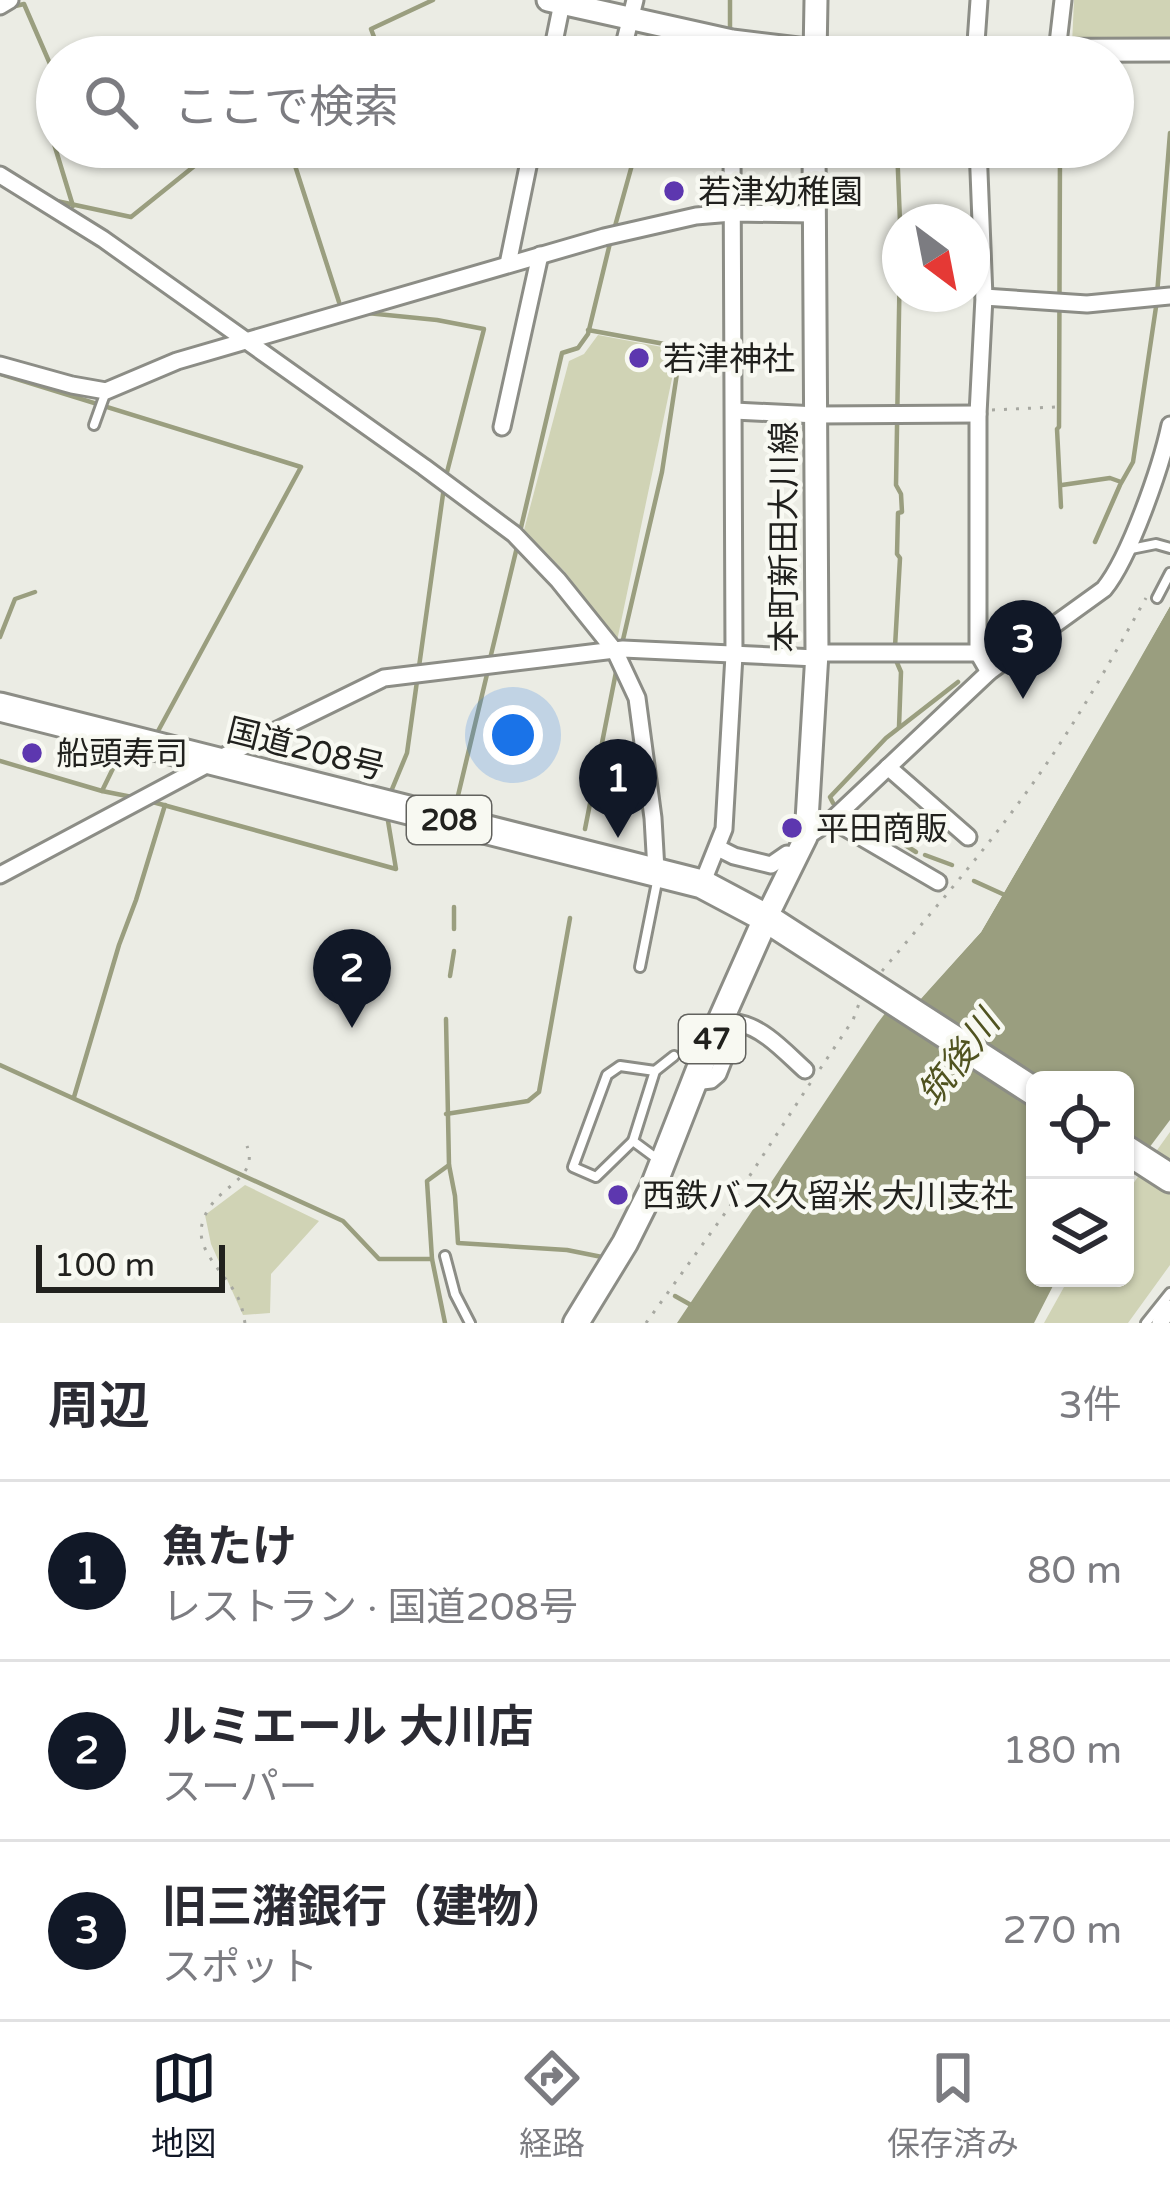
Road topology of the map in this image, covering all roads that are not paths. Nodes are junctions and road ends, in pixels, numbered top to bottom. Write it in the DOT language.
graph roads {
  1 [pos="10,0"];
  2 [pos="816,0"];
  3 [pos="979,0"];
  4 [pos="1063,0"];
  5 [pos="555,1"];
  6 [pos="0,6"];
  7 [pos="633,8"];
  8 [pos="552,36"];
  9 [pos="701,36"];
  10 [pos="815,36"];
  11 [pos="976,36"];
  12 [pos="1059,36"];
  13 [pos="1170,50"];
  14 [pos="1134,51"];
  15 [pos="528,168"];
  16 [pos="732,168"];
  17 [pos="814,168"];
  18 [pos="979,168"];
  19 [pos="0,175"];
  20 [pos="980,204"];
  21 [pos="732,214"];
  22 [pos="814,214"];
  23 [pos="540,255"];
  24 [pos="508,264"];
  25 [pos="1170,296"];
  26 [pos="990,297"];
  27 [pos="983,312"];
  28 [pos="244,340"];
  29 [pos="0,365"];
  30 [pos="104,397"];
  31 [pos="734,412"];
  32 [pos="978,412"];
  33 [pos="818,415"];
  34 [pos="94,425"];
  35 [pos="1170,425"];
  36 [pos="502,427"];
  37 [pos="1170,548"];
  38 [pos="1125,551"];
  39 [pos="1170,573"];
  40 [pos="1156,598"];
  41 [pos="615,651"];
  42 [pos="978,653"];
  43 [pos="734,655"];
  44 [pos="817,655"];
  45 [pos="988,671"];
  46 [pos="0,707"];
  47 [pos="212,762"];
  48 [pos="888,767"];
  49 [pos="832,820"];
  50 [pos="968,837"];
  51 [pos="801,846"];
  52 [pos="718,848"];
  53 [pos="656,870"];
  54 [pos="0,875"];
  55 [pos="938,882"];
  56 [pos="702,884"];
  57 [pos="766,917"];
  58 [pos="640,967"];
  59 [pos="674,1056"];
  60 [pos="806,1070"];
  61 [pos="655,1072"];
  62 [pos="694,1082"];
  63 [pos="1026,1086"];
  64 [pos="633,1141"];
  65 [pos="1134,1155"];
  66 [pos="662,1162"];
  67 [pos="1170,1178"];
  68 [pos="445,1256"];
  69 [pos="1170,1293"];
  70 [pos="1170,1309"];
  71 [pos="470,1323"];
  72 [pos="576,1323"];
  73 [pos="1146,1323"];
  74 [pos="1160,1323"];
  1 -- 6 [label="street"];
  2 -- 10 [label="main road"];
  3 -- 11 [label="street"];
  4 -- 12 [label="street"];
  5 -- 7 [label="main road"];
  5 -- 8 [label="street"];
  7 -- 9 [label="main road"];
  13 -- 14 [label="main road"];
  15 -- 24 [label="street"];
  16 -- 21 [label="street"];
  17 -- 22 [label="main road, 本町新田大川線"];
  18 -- 20 [label="street"];
  19 -- 28 [label="street"];
  21 -- 22 [label="street"];
  21 -- 23 [label="street"];
  21 -- 31 [label="street"];
  22 -- 33 [label="main road, 本町新田大川線"];
  23 -- 24 [label="street"];
  23 -- 36 [label="street"];
  24 -- 28 [label="street"];
  25 -- 26 [label="street"];
  27 -- 32 [label="street"];
  28 -- 29 [label="street"];
  28 -- 41 [label="street"];
  30 -- 34 [label="lane"];
  31 -- 33 [label="street"];
  31 -- 43 [label="street"];
  32 -- 33 [label="street"];
  32 -- 42 [label="street"];
  33 -- 44 [label="main road, 本町新田大川線"];
  35 -- 38 [label="street"];
  37 -- 38 [label="lane"];
  38 -- 45 [label="street"];
  39 -- 40 [label="lane"];
  41 -- 43 [label="street"];
  41 -- 47 [label="street"];
  41 -- 53 [label="street"];
  42 -- 44 [label="street"];
  42 -- 45 [label="street"];
  43 -- 44 [label="street"];
  43 -- 52 [label="street"];
  44 -- 51 [label="main road, 本町新田大川線"];
  45 -- 48 [label="street"];
  46 -- 47 [label="highway, 国道208号 / 208"];
  47 -- 53 [label="highway, 国道208号 / 208"];
  47 -- 54 [label="street"];
  48 -- 49 [label="street"];
  48 -- 50 [label="street"];
  49 -- 51 [label="street"];
  49 -- 55 [label="street"];
  51 -- 52 [label="street"];
  51 -- 57 [label="main road, 本町新田大川線"];
  52 -- 56 [label="street"];
  53 -- 56 [label="highway, 国道208号 / 208"];
  53 -- 58 [label="lane"];
  56 -- 57 [label="highway, 国道208号 / 208"];
  57 -- 62 [label="main road, 47"];
  57 -- 63 [label="highway, 国道208号 / 208"];
  59 -- 61 [label="lane"];
  60 -- 62 [label="street"];
  61 -- 64 [label="lane"];
  61 -- 64 [label="lane"];
  62 -- 66 [label="main road, 47"];
  64 -- 66 [label="lane"];
  65 -- 67 [label="highway"];
  66 -- 72 [label="main road, 47"];
  68 -- 71 [label="lane"];
  69 -- 73 [label="lane"];
  70 -- 74 [label="street"];
}
